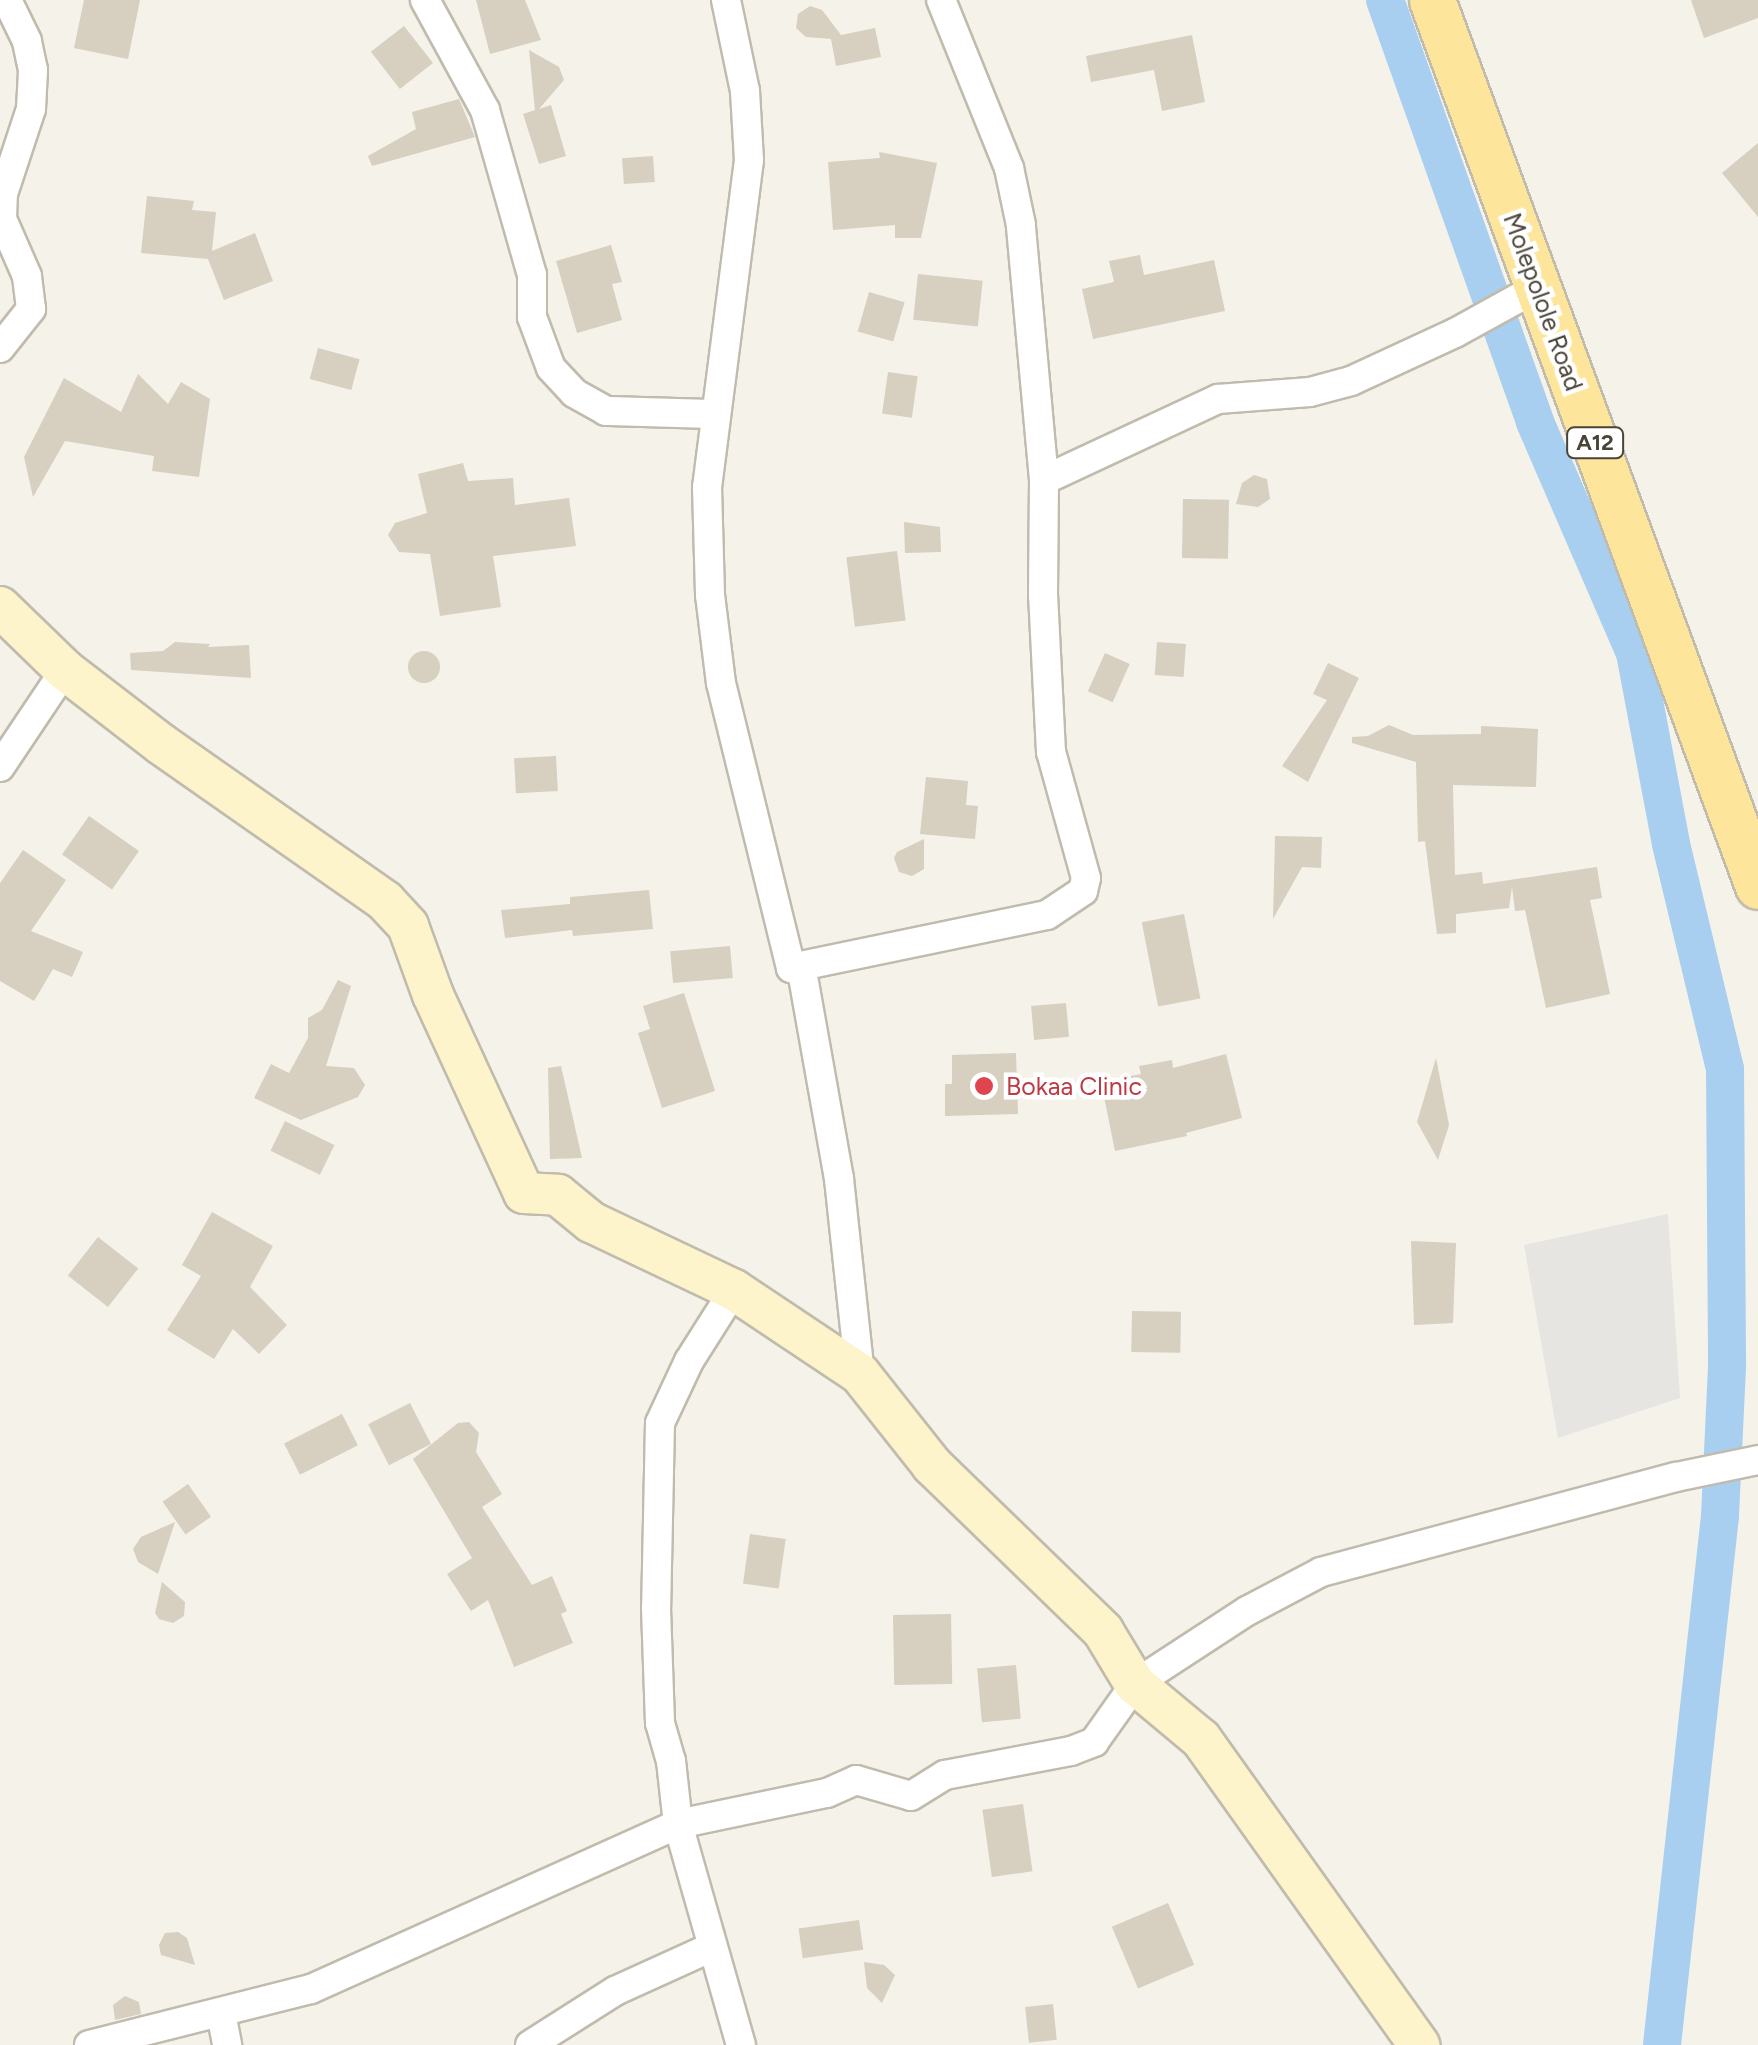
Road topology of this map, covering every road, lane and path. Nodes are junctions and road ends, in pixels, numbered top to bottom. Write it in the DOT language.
graph roads {
  1 [pos="7,0"];
  2 [pos="425,0"];
  3 [pos="726,0"];
  4 [pos="941,0"];
  5 [pos="1432,0"];
  6 [pos="1540,286"];
  7 [pos="0,348"];
  8 [pos="714,414"];
  9 [pos="1044,480"];
  10 [pos="0,608"];
  11 [pos="65,670"];
  12 [pos="0,767"];
  13 [pos="1758,886"];
  14 [pos="791,968"];
  15 [pos="734,1290"];
  16 [pos="860,1374"];
  17 [pos="1755,1461"];
  18 [pos="1135,1684"];
  19 [pos="678,1824"];
  20 [pos="710,1948"];
  21 [pos="221,2014"];
  22 [pos="89,2045"];
  23 [pos="227,2045"];
  24 [pos="530,2045"];
  25 [pos="741,2045"];
  26 [pos="1420,2045"];
  1 -- 7 [label="street"];
  2 -- 8 [label="street"];
  3 -- 8 [label="street"];
  4 -- 9 [label="street"];
  5 -- 6 [label="main road, Molepolole Road / A12"];
  6 -- 9 [label="street"];
  6 -- 13 [label="main road, Molepolole Road / A12"];
  8 -- 14 [label="street"];
  9 -- 14 [label="street"];
  10 -- 11 [label="street"];
  11 -- 12 [label="street"];
  11 -- 15 [label="street"];
  14 -- 16 [label="street"];
  15 -- 16 [label="street"];
  15 -- 19 [label="street"];
  16 -- 18 [label="street"];
  17 -- 18 [label="street"];
  18 -- 19 [label="street"];
  18 -- 26 [label="street"];
  19 -- 20 [label="street"];
  19 -- 21 [label="street"];
  20 -- 24 [label="street"];
  20 -- 25 [label="street"];
  21 -- 22 [label="street"];
  21 -- 23 [label="street"];
}
